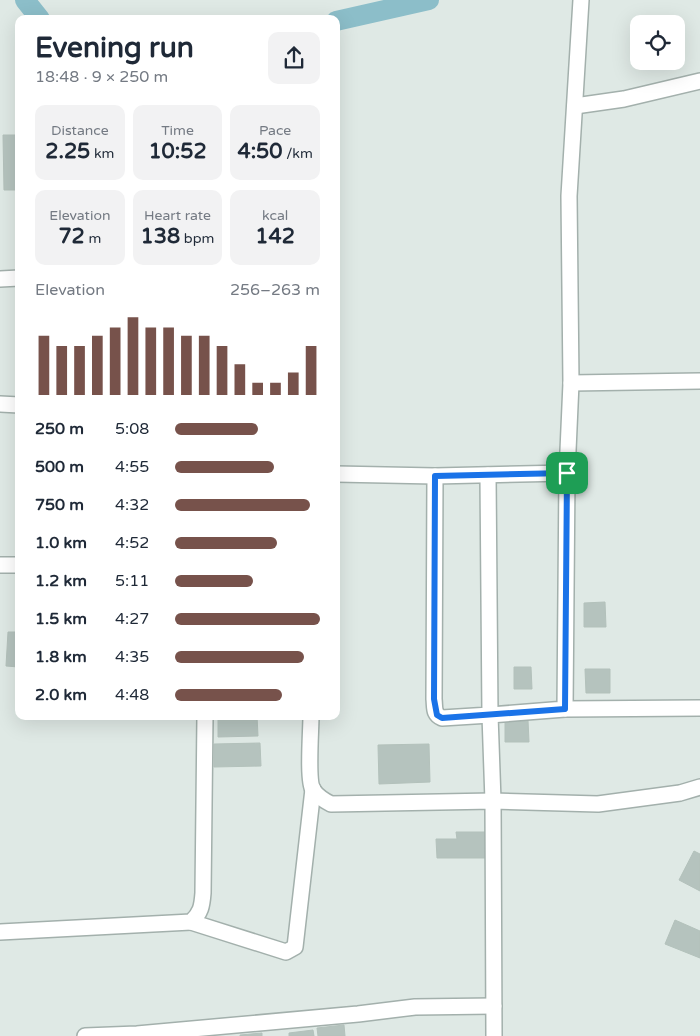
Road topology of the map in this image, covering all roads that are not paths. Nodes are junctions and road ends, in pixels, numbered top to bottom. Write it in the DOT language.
graph roads {
  1 [pos="581,0"];
  2 [pos="700,81"];
  3 [pos="575,106"];
  4 [pos="15,278"];
  5 [pos="0,279"];
  6 [pos="700,381"];
  7 [pos="571,383"];
  8 [pos="0,404"];
  9 [pos="15,405"];
  10 [pos="567,473"];
  11 [pos="340,474"];
  12 [pos="488,475"];
  13 [pos="435,476"];
  14 [pos="0,565"];
  15 [pos="15,565"];
  16 [pos="700,708"];
  17 [pos="565,709"];
  18 [pos="490,715"];
  19 [pos="205,720"];
  20 [pos="311,720"];
  21 [pos="700,787"];
  22 [pos="313,789"];
  23 [pos="493,801"];
  24 [pos="191,922"];
  25 [pos="0,932"];
  26 [pos="494,1006"];
  27 [pos="85,1036"];
  28 [pos="494,1036"];
  1 -- 3 [label="street"];
  2 -- 3 [label="street"];
  3 -- 7 [label="street"];
  4 -- 5 [label="street"];
  6 -- 7 [label="street"];
  7 -- 10 [label="street"];
  8 -- 9 [label="street"];
  10 -- 12 [label="street"];
  10 -- 17 [label="street"];
  11 -- 13 [label="street"];
  12 -- 13 [label="street"];
  12 -- 18 [label="street"];
  13 -- 18 [label="street"];
  14 -- 15 [label="street"];
  16 -- 17 [label="street"];
  17 -- 18 [label="street"];
  18 -- 23 [label="street"];
  19 -- 24 [label="street"];
  20 -- 22 [label="street"];
  21 -- 23 [label="street"];
  22 -- 23 [label="street"];
  22 -- 24 [label="street"];
  23 -- 26 [label="street"];
  24 -- 25 [label="street"];
  26 -- 27 [label="street"];
  26 -- 28 [label="street"];
}
